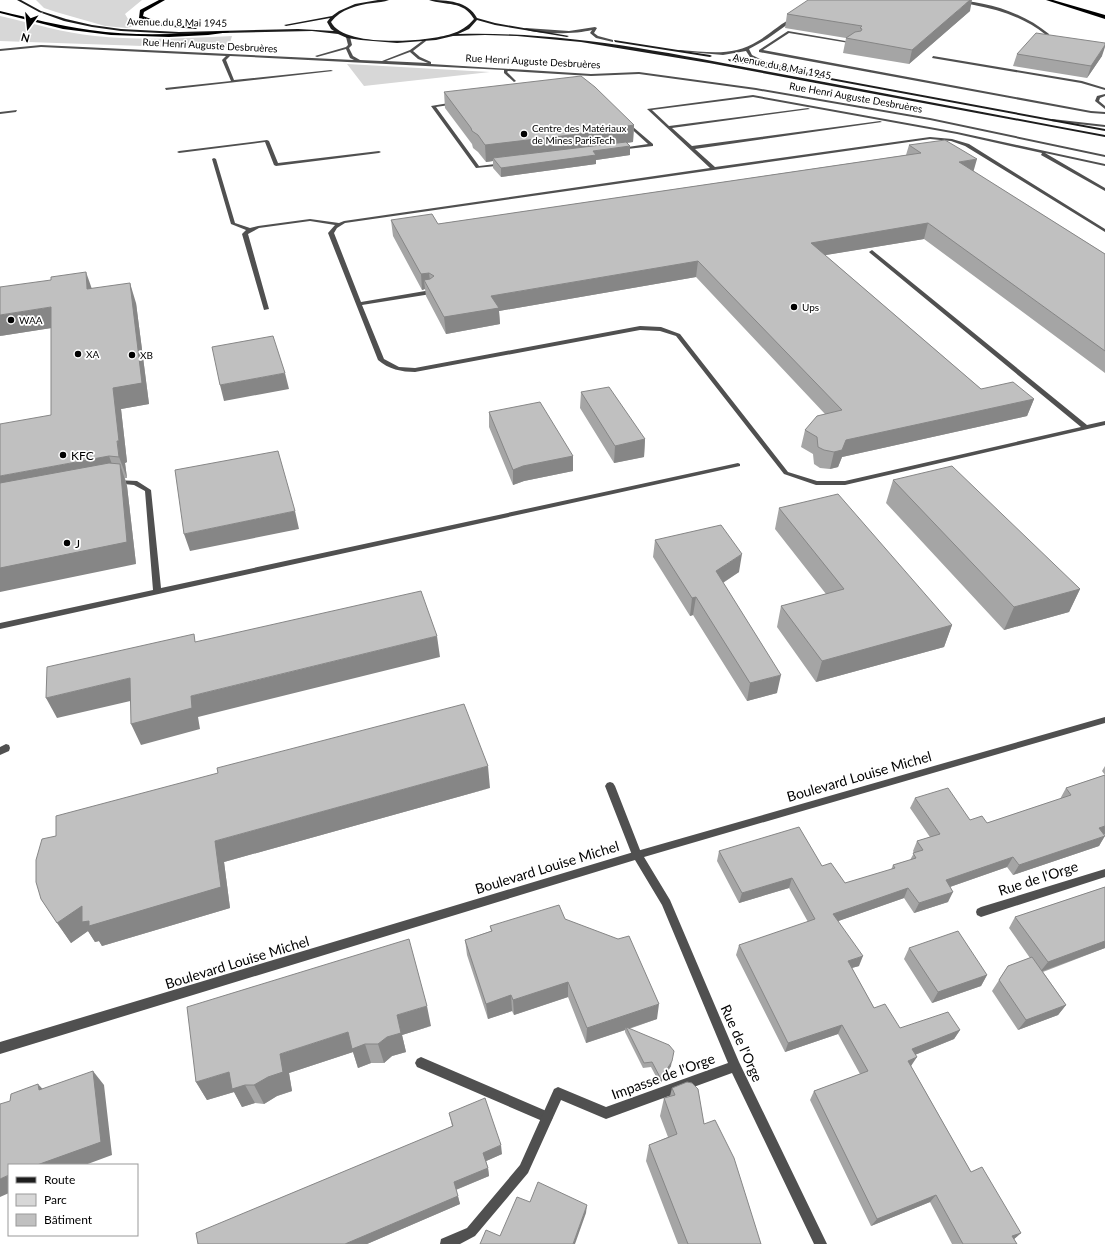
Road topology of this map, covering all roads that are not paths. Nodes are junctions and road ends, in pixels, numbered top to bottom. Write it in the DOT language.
graph roads {
  1 [pos="19,0"];
  2 [pos="29,0"];
  3 [pos="163,0"];
  4 [pos="387,0"];
  5 [pos="430,0"];
  6 [pos="948,0"];
  7 [pos="1048,0"];
  8 [pos="0,12"];
  9 [pos="796,16"];
  10 [pos="332,17"];
  11 [pos="1105,17"];
  12 [pos="476,19"];
  13 [pos="525,29"];
  14 [pos="228,31"];
  15 [pos="339,33"];
  16 [pos="453,35"];
  17 [pos="348,36"];
  18 [pos="425,40"];
  19 [pos="612,41"];
  20 [pos="856,44"];
  21 [pos="1046,45"];
  22 [pos="347,48"];
  23 [pos="747,49"];
  24 [pos="1,50"];
  25 [pos="410,51"];
  26 [pos="680,51"];
  27 [pos="229,55"];
  28 [pos="933,57"];
  29 [pos="286,58"];
  30 [pos="359,61"];
  31 [pos="379,62"];
  32 [pos="437,65"];
  33 [pos="507,69"];
  34 [pos="331,71"];
  35 [pos="574,74"];
  36 [pos="808,74"];
  37 [pos="580,79"];
  38 [pos="232,82"];
  39 [pos="514,82"];
  40 [pos="1105,88"];
  41 [pos="166,89"];
  42 [pos="1105,95"];
  43 [pos="464,102"];
  44 [pos="817,108"];
  45 [pos="1105,108"];
  46 [pos="16,111"];
  47 [pos="0,113"];
  48 [pos="1105,113"];
  49 [pos="623,119"];
  50 [pos="1052,120"];
  51 [pos="889,121"];
  52 [pos="1105,126"];
  53 [pos="668,127"];
  54 [pos="1105,130"];
  55 [pos="957,133"];
  56 [pos="1105,136"];
  57 [pos="952,140"];
  58 [pos="690,148"];
  59 [pos="612,150"];
  60 [pos="1037,150"];
  61 [pos="180,152"];
  62 [pos="378,152"];
  63 [pos="1105,156"];
  64 [pos="214,159"];
  65 [pos="510,163"];
  66 [pos="1105,165"];
  67 [pos="714,169"];
  68 [pos="1105,190"];
  69 [pos="339,224"];
  70 [pos="250,230"];
  71 [pos="1105,231"];
  72 [pos="872,252"];
  73 [pos="431,292"];
  74 [pos="359,304"];
  75 [pos="266,309"];
  76 [pos="1105,423"];
  77 [pos="1085,427"];
  78 [pos="738,465"];
  79 [pos="109,483"];
  80 [pos="157,591"];
  81 [pos="0,626"];
  82 [pos="1105,720"];
  83 [pos="610,786"];
  84 [pos="637,854"];
  85 [pos="1105,872"];
  86 [pos="981,912"];
  87 [pos="0,1048"];
  88 [pos="421,1063"];
  89 [pos="735,1066"];
  90 [pos="547,1117"];
  91 [pos="446,1244"];
  92 [pos="821,1244"];
  1 -- 14 [label="main road, Avenue du 8 Mai 1945"];
  2 -- 14 [label="main road, Avenue du 8 Mai 1945"];
  3 -- 14 [label="highway"];
  4 -- 10 [label="main road, Avenue du 8 Mai 1945"];
  5 -- 12 [label="main road"];
  6 -- 21 [label="street"];
  7 -- 11 [label="highway"];
  8 -- 14 [label="highway"];
  9 -- 23 [label="street"];
  10 -- 14 [label="main road, Avenue du 8 Mai 1945"];
  10 -- 15 [label="main road"];
  12 -- 13 [label="main road, Avenue du 8 Mai 1945"];
  12 -- 16 [label="main road, Avenue du 8 Mai 1945"];
  13 -- 19 [label="main road, Avenue du 8 Mai 1945"];
  13 -- 19 [label="street"];
  14 -- 15 [label="main road, Avenue du 8 Mai 1945"];
  15 -- 17 [label="main road, Avenue du 8 Mai 1945"];
  16 -- 18 [label="main road, Avenue du 8 Mai 1945"];
  16 -- 56 [label="main road, Avenue du 8 Mai 1945"];
  17 -- 18 [label="main road, Avenue du 8 Mai 1945"];
  17 -- 22 [label="street"];
  18 -- 25 [label="street"];
  19 -- 26 [label="main road, Avenue du 8 Mai 1945"];
  20 -- 48 [label="street"];
  22 -- 29 [label="street"];
  22 -- 30 [label="street"];
  23 -- 26 [label="street"];
  23 -- 36 [label="street"];
  24 -- 27 [label="street, Rue Henri Auguste Desbruères"];
  25 -- 31 [label="street"];
  25 -- 32 [label="street"];
  26 -- 36 [label="main road, Avenue du 8 Mai 1945"];
  27 -- 29 [label="street, Rue Henri Auguste Desbruères"];
  27 -- 38 [label="street"];
  28 -- 40 [label="street"];
  29 -- 30 [label="street, Rue Henri Auguste Desbruères"];
  30 -- 31 [label="street, Rue Henri Auguste Desbruères"];
  31 -- 32 [label="street, Rue Henri Auguste Desbruères"];
  32 -- 33 [label="street, Rue Henri Auguste Desbruères"];
  33 -- 35 [label="street, Rue Henri Auguste Desbruères"];
  33 -- 39 [label="street"];
  34 -- 38 [label="street"];
  35 -- 37 [label="street"];
  35 -- 63 [label="street, Rue Henri Auguste Desbruères"];
  36 -- 50 [label="main road, Avenue du 8 Mai 1945"];
  38 -- 41 [label="street"];
  42 -- 45 [label="street"];
  43 -- 65 [label="street"];
  44 -- 51 [label="street"];
  44 -- 53 [label="street"];
  44 -- 53 [label="street"];
  46 -- 47 [label="street"];
  49 -- 59 [label="street"];
  50 -- 52 [label="street"];
  50 -- 54 [label="main road, Avenue du 8 Mai 1945"];
  51 -- 55 [label="street"];
  51 -- 58 [label="street"];
  53 -- 58 [label="street"];
  55 -- 57 [label="street"];
  55 -- 60 [label="street"];
  57 -- 67 [label="street"];
  57 -- 71 [label="street"];
  58 -- 67 [label="street"];
  60 -- 66 [label="street"];
  60 -- 68 [label="street"];
  61 -- 62 [label="street"];
  64 -- 70 [label="street"];
  67 -- 69 [label="street"];
  69 -- 70 [label="street"];
  69 -- 74 [label="street"];
  70 -- 75 [label="street"];
  72 -- 77 [label="street"];
  73 -- 74 [label="street"];
  74 -- 77 [label="street"];
  76 -- 77 [label="street"];
  78 -- 80 [label="street"];
  79 -- 80 [label="street"];
  80 -- 81 [label="street"];
  82 -- 84 [label="street, Boulevard Louise Michel"];
  83 -- 84 [label="street, Rue de l'Orge"];
  84 -- 87 [label="street, Boulevard Louise Michel"];
  84 -- 89 [label="street, Rue de l'Orge"];
  85 -- 86 [label="street, Rue de l'Orge"];
  88 -- 90 [label="street"];
  89 -- 90 [label="street, Impasse de l'Orge"];
  89 -- 92 [label="street, Rue de l'Orge"];
  90 -- 91 [label="street, Impasse de l'Orge"];
}
